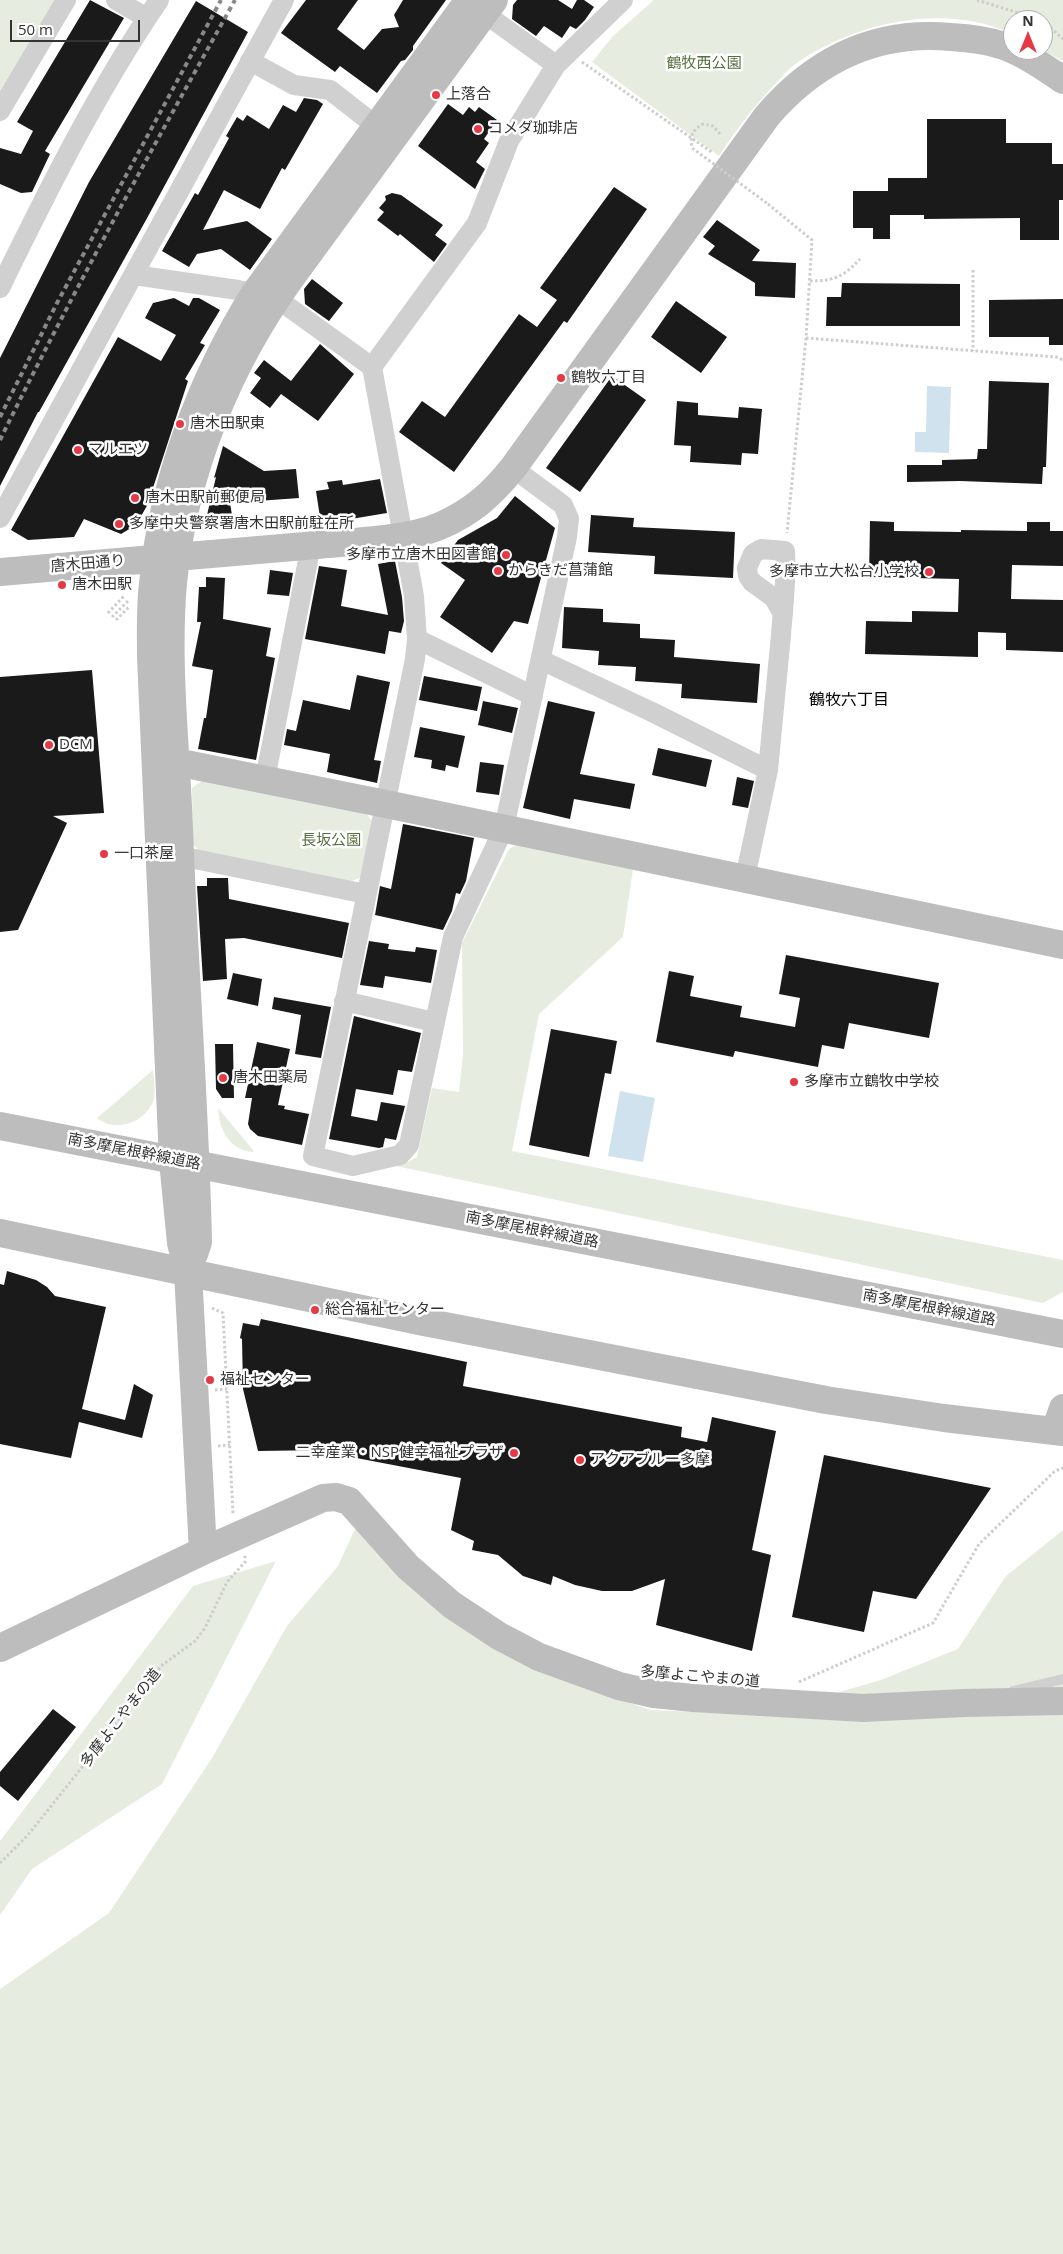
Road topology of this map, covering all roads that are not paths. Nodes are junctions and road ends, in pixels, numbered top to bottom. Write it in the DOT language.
graph roads {
  1 [pos="66,0"];
  2 [pos="116,0"];
  3 [pos="159,0"];
  4 [pos="284,0"];
  5 [pos="623,0"];
  6 [pos="482,4"];
  7 [pos="147,18"];
  8 [pos="562,58"];
  9 [pos="250,61"];
  10 [pos="1063,80"];
  11 [pos="0,111"];
  12 [pos="376,126"];
  13 [pos="134,275"];
  14 [pos="0,288"];
  15 [pos="265,295"];
  16 [pos="372,367"];
  17 [pos="513,468"];
  18 [pos="0,518"];
  19 [pos="404,536"];
  20 [pos="311,545"];
  21 [pos="166,558"];
  22 [pos="0,572"];
  23 [pos="783,614"];
  24 [pos="417,639"];
  25 [pos="541,660"];
  26 [pos="533,696"];
  27 [pos="176,762"];
  28 [pos="768,770"];
  29 [pos="264,779"];
  30 [pos="386,804"];
  31 [pos="504,828"];
  32 [pos="180,856"];
  33 [pos="745,878"];
  34 [pos="366,894"];
  35 [pos="1061,941"];
  36 [pos="344,1001"];
  37 [pos="434,1022"];
  38 [pos="0,1126"];
  39 [pos="185,1162"];
  40 [pos="0,1234"];
  41 [pos="188,1272"];
  42 [pos="1063,1334"];
  43 [pos="1060,1423"];
  44 [pos="203,1551"];
  45 [pos="0,1648"];
  46 [pos="1063,1679"];
  47 [pos="1063,1702"];
  48 [pos="964,1703"];
  1 -- 11 [label="street"];
  2 -- 7 [label="street"];
  3 -- 7 [label="street"];
  4 -- 9 [label="street"];
  5 -- 8 [label="street"];
  6 -- 8 [label="street"];
  6 -- 12 [label="main road"];
  6 -- 15 [label="main road"];
  7 -- 14 [label="street"];
  8 -- 16 [label="street"];
  9 -- 12 [label="street"];
  9 -- 13 [label="street"];
  10 -- 17 [label="main road, 唐木田通り"];
  12 -- 15 [label="main road"];
  13 -- 15 [label="street"];
  13 -- 18 [label="street"];
  15 -- 16 [label="street"];
  15 -- 21 [label="main road"];
  16 -- 19 [label="street"];
  17 -- 19 [label="main road, 唐木田通り"];
  17 -- 25 [label="street"];
  19 -- 20 [label="main road, 唐木田通り"];
  19 -- 24 [label="street"];
  20 -- 21 [label="main road, 唐木田通り"];
  20 -- 29 [label="street"];
  21 -- 22 [label="main road, 唐木田通り"];
  21 -- 27 [label="main road"];
  21 -- 39 [label="main road"];
  23 -- 23 [label="street"];
  23 -- 28 [label="street"];
  24 -- 26 [label="street"];
  24 -- 30 [label="street"];
  25 -- 26 [label="street"];
  25 -- 28 [label="street"];
  26 -- 31 [label="street"];
  27 -- 29 [label="main road"];
  27 -- 32 [label="main road"];
  28 -- 33 [label="street"];
  29 -- 30 [label="main road"];
  30 -- 31 [label="main road"];
  30 -- 34 [label="street"];
  31 -- 33 [label="main road"];
  31 -- 37 [label="street"];
  32 -- 34 [label="street"];
  32 -- 39 [label="main road"];
  33 -- 35 [label="main road"];
  34 -- 36 [label="street"];
  36 -- 37 [label="street"];
  36 -- 37 [label="street"];
  38 -- 39 [label="main road, 南多摩尾根幹線道路"];
  39 -- 41 [label="main road"];
  39 -- 42 [label="main road, 南多摩尾根幹線道路"];
  40 -- 41 [label="main road"];
  41 -- 43 [label="main road"];
  41 -- 44 [label="main road"];
  44 -- 45 [label="main road"];
  44 -- 48 [label="main road"];
  46 -- 48 [label="lane"];
  47 -- 48 [label="main road"];
}
